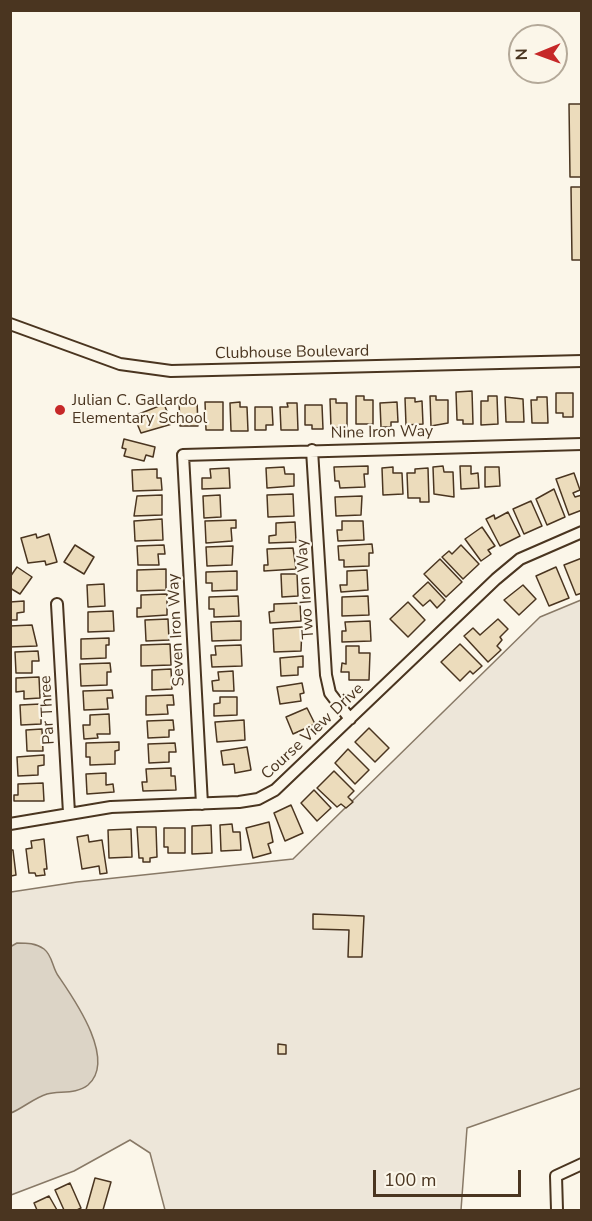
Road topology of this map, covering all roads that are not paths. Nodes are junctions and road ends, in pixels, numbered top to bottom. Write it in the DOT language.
graph roads {
  1 [pos="10,324"];
  2 [pos="582,361"];
  3 [pos="582,444"];
  4 [pos="312,450"];
  5 [pos="183,455"];
  6 [pos="582,532"];
  7 [pos="57,604"];
  8 [pos="350,719"];
  9 [pos="202,804"];
  10 [pos="69,813"];
  11 [pos="10,824"];
  12 [pos="582,1164"];
  13 [pos="557,1210"];
  1 -- 2 [label="street, Clubhouse Boulevard"];
  3 -- 4 [label="street, Nine Iron Way"];
  4 -- 5 [label="street, Nine Iron Way"];
  4 -- 8 [label="street, Two Iron Way"];
  5 -- 9 [label="street, Seven Iron Way"];
  6 -- 8 [label="street, Course View Drive"];
  7 -- 10 [label="street, Par Three"];
  8 -- 9 [label="street, Course View Drive"];
  9 -- 10 [label="street, Course View Drive"];
  10 -- 11 [label="street, Course View Drive"];
  12 -- 13 [label="street"];
}
